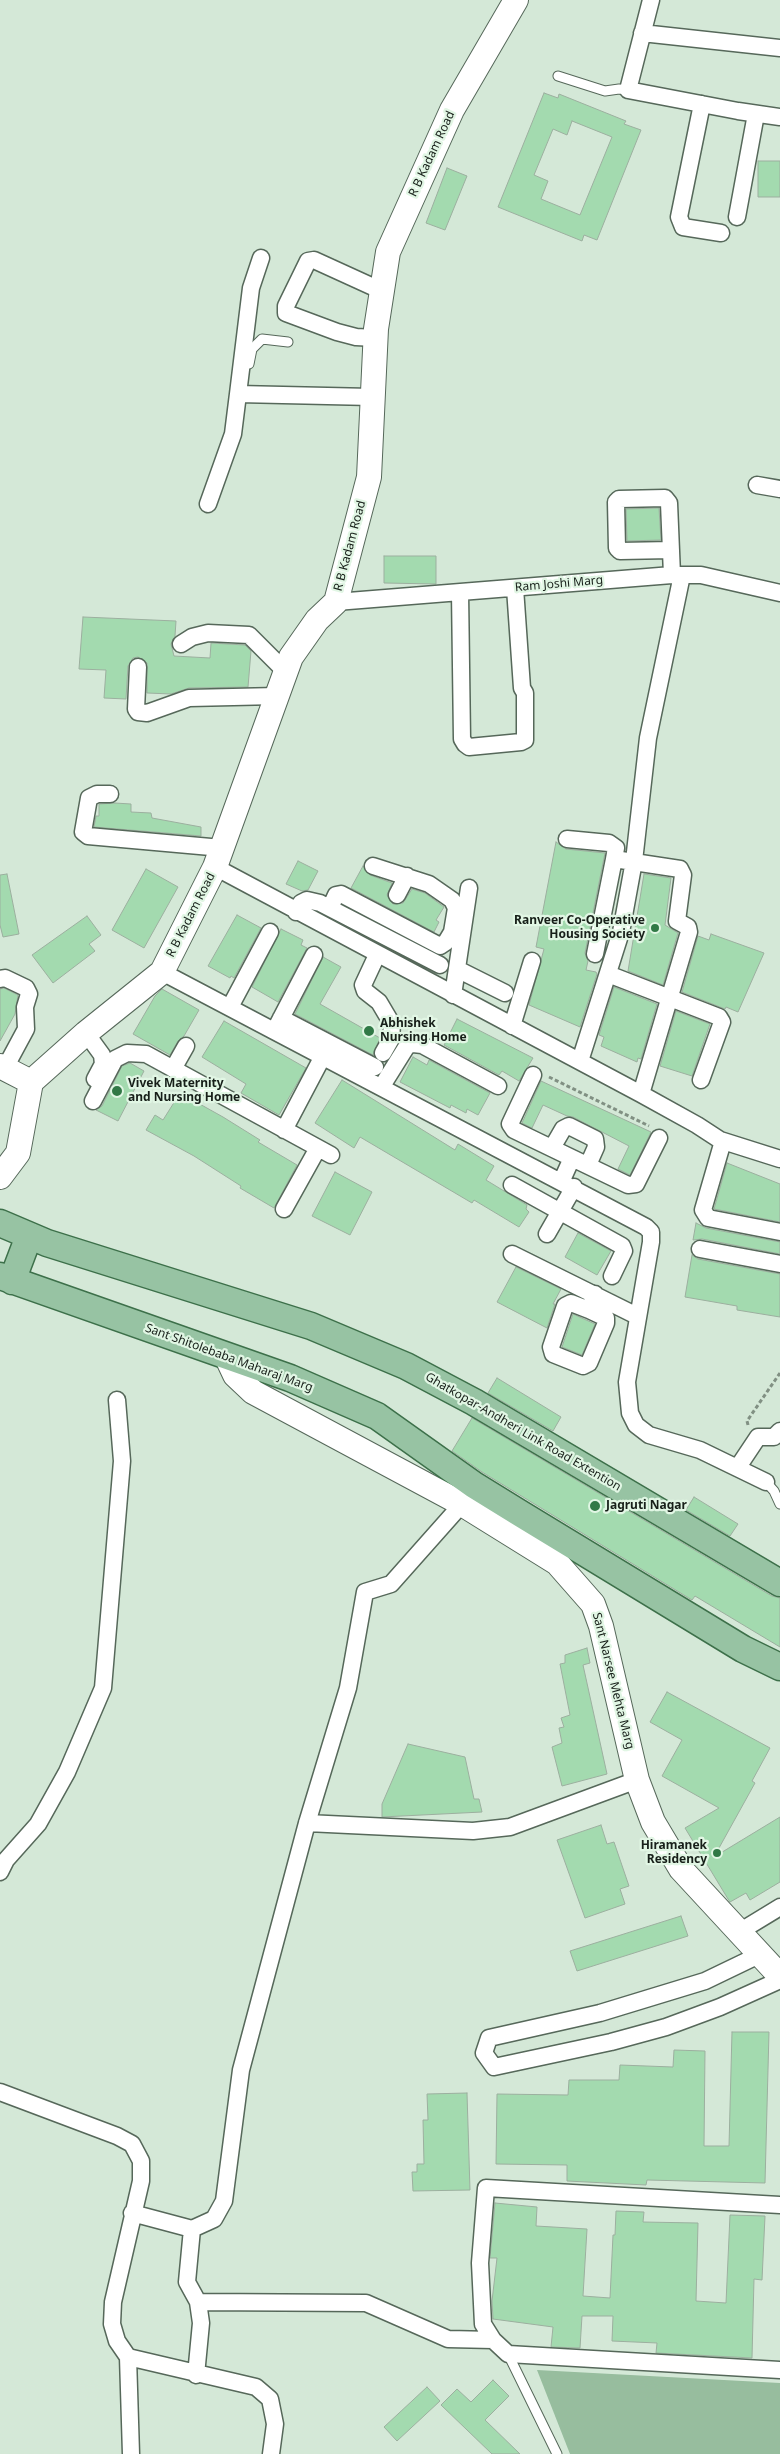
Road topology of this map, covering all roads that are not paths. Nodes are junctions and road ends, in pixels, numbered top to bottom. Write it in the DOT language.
graph roads {
  1 [pos="516,0"];
  2 [pos="651,0"];
  3 [pos="642,33"];
  4 [pos="780,48"];
  5 [pos="558,76"];
  6 [pos="628,90"];
  7 [pos="702,104"];
  8 [pos="756,114"];
  9 [pos="780,117"];
  10 [pos="737,217"];
  11 [pos="721,232"];
  12 [pos="261,258"];
  13 [pos="382,291"];
  14 [pos="375,338"];
  15 [pos="288,342"];
  16 [pos="240,373"];
  17 [pos="238,394"];
  18 [pos="372,397"];
  19 [pos="756,485"];
  20 [pos="780,489"];
  21 [pos="208,504"];
  22 [pos="671,550"];
  23 [pos="677,575"];
  24 [pos="515,588"];
  25 [pos="460,592"];
  26 [pos="780,593"];
  27 [pos="336,602"];
  28 [pos="181,644"];
  29 [pos="138,667"];
  30 [pos="286,672"];
  31 [pos="277,696"];
  32 [pos="110,794"];
  33 [pos="567,839"];
  34 [pos="219,858"];
  35 [pos="614,859"];
  36 [pos="634,861"];
  37 [pos="373,866"];
  38 [pos="407,876"];
  39 [pos="469,888"];
  40 [pos="397,894"];
  41 [pos="607,896"];
  42 [pos="627,899"];
  43 [pos="330,908"];
  44 [pos="296,912"];
  45 [pos="600,929"];
  46 [pos="270,932"];
  47 [pos="621,932"];
  48 [pos="595,954"];
  49 [pos="314,955"];
  50 [pos="378,955"];
  51 [pos="532,961"];
  52 [pos="440,965"];
  53 [pos="457,969"];
  54 [pos="162,972"];
  55 [pos="608,974"];
  56 [pos="0,979"];
  57 [pos="505,993"];
  58 [pos="454,995"];
  59 [pos="669,999"];
  60 [pos="230,1007"];
  61 [pos="278,1024"];
  62 [pos="512,1026"];
  63 [pos="86,1033"];
  64 [pos="186,1046"];
  65 [pos="323,1056"];
  66 [pos="580,1061"];
  67 [pos="107,1062"];
  68 [pos="3,1067"];
  69 [pos="173,1069"];
  70 [pos="533,1075"];
  71 [pos="701,1080"];
  72 [pos="94,1081"];
  73 [pos="30,1082"];
  74 [pos="382,1086"];
  75 [pos="498,1086"];
  76 [pos="641,1094"];
  77 [pos="93,1101"];
  78 [pos="284,1130"];
  79 [pos="659,1138"];
  80 [pos="723,1141"];
  81 [pos="552,1148"];
  82 [pos="572,1158"];
  83 [pos="780,1159"];
  84 [pos="588,1165"];
  85 [pos="0,1177"];
  86 [pos="568,1184"];
  87 [pos="512,1185"];
  88 [pos="284,1210"];
  89 [pos="561,1210"];
  90 [pos="0,1222"];
  91 [pos="780,1232"];
  92 [pos="547,1234"];
  93 [pos="29,1236"];
  94 [pos="700,1249"];
  95 [pos="512,1254"];
  96 [pos="780,1264"];
  97 [pos="612,1276"];
  98 [pos="6,1278"];
  99 [pos="637,1316"];
  100 [pos="228,1358"];
  101 [pos="117,1400"];
  102 [pos="780,1431"];
  103 [pos="738,1467"];
  104 [pos="766,1482"];
  105 [pos="779,1499"];
  106 [pos="462,1504"];
  107 [pos="780,1583"];
  108 [pos="777,1659"];
  109 [pos="637,1780"];
  110 [pos="307,1823"];
  111 [pos="0,1872"];
  112 [pos="780,1907"];
  113 [pos="739,1932"];
  114 [pos="759,1955"];
  115 [pos="780,1976"];
  116 [pos="780,1980"];
  117 [pos="0,2092"];
  118 [pos="780,2205"];
  119 [pos="132,2214"];
  120 [pos="192,2229"];
  121 [pos="198,2302"];
  122 [pos="492,2340"];
  123 [pos="508,2354"];
  124 [pos="128,2357"];
  125 [pos="780,2370"];
  126 [pos="196,2375"];
  127 [pos="131,2454"];
  128 [pos="271,2454"];
  129 [pos="557,2454"];
  1 -- 13 [label="street, R B Kadam Road"];
  2 -- 3 [label="street"];
  3 -- 4 [label="street"];
  3 -- 6 [label="street"];
  5 -- 6 [label="lane"];
  6 -- 7 [label="street"];
  7 -- 8 [label="street"];
  7 -- 11 [label="street"];
  8 -- 9 [label="street"];
  8 -- 10 [label="street"];
  12 -- 16 [label="street"];
  13 -- 14 [label="street, R B Kadam Road"];
  13 -- 14 [label="street"];
  14 -- 18 [label="street, R B Kadam Road"];
  15 -- 16 [label="lane"];
  16 -- 17 [label="street"];
  17 -- 18 [label="street"];
  17 -- 21 [label="street"];
  18 -- 27 [label="street, R B Kadam Road"];
  19 -- 20 [label="street"];
  22 -- 23 [label="street"];
  23 -- 24 [label="street, Ram Joshi Marg"];
  23 -- 26 [label="street, Ram Joshi Marg"];
  23 -- 36 [label="street"];
  24 -- 25 [label="street, Ram Joshi Marg"];
  24 -- 25 [label="street"];
  25 -- 27 [label="street, Ram Joshi Marg"];
  27 -- 30 [label="street, R B Kadam Road"];
  28 -- 30 [label="street"];
  29 -- 31 [label="street"];
  30 -- 31 [label="street, R B Kadam Road"];
  31 -- 34 [label="street, R B Kadam Road"];
  32 -- 34 [label="street"];
  33 -- 35 [label="street"];
  34 -- 44 [label="street"];
  34 -- 54 [label="street, R B Kadam Road"];
  35 -- 36 [label="street"];
  35 -- 41 [label="street"];
  36 -- 42 [label="street"];
  36 -- 59 [label="street"];
  37 -- 38 [label="street"];
  38 -- 40 [label="street"];
  38 -- 43 [label="street"];
  39 -- 53 [label="street"];
  41 -- 42 [label="street"];
  41 -- 45 [label="street"];
  42 -- 47 [label="street"];
  43 -- 44 [label="street"];
  43 -- 52 [label="street"];
  44 -- 50 [label="street"];
  45 -- 47 [label="street"];
  45 -- 48 [label="street"];
  46 -- 60 [label="street"];
  47 -- 55 [label="street"];
  49 -- 61 [label="street"];
  50 -- 58 [label="street"];
  50 -- 61 [label="street"];
  51 -- 62 [label="street"];
  53 -- 57 [label="street"];
  53 -- 58 [label="street"];
  54 -- 60 [label="street"];
  54 -- 63 [label="street, R B Kadam Road"];
  55 -- 59 [label="street"];
  55 -- 66 [label="street"];
  56 -- 68 [label="street"];
  58 -- 62 [label="street"];
  59 -- 71 [label="street"];
  59 -- 76 [label="street"];
  60 -- 61 [label="street"];
  61 -- 65 [label="street"];
  62 -- 66 [label="street"];
  63 -- 67 [label="street"];
  63 -- 73 [label="street, R B Kadam Road"];
  64 -- 69 [label="street"];
  65 -- 74 [label="street"];
  65 -- 78 [label="street"];
  66 -- 76 [label="street"];
  67 -- 69 [label="street"];
  67 -- 72 [label="street"];
  67 -- 77 [label="street"];
  68 -- 73 [label="street"];
  69 -- 78 [label="street"];
  70 -- 81 [label="street"];
  73 -- 85 [label="street"];
  74 -- 75 [label="street"];
  74 -- 86 [label="street"];
  76 -- 80 [label="street"];
  78 -- 88 [label="street"];
  79 -- 84 [label="street"];
  80 -- 83 [label="street"];
  80 -- 91 [label="street"];
  81 -- 82 [label="street"];
  81 -- 84 [label="street"];
  82 -- 84 [label="street"];
  82 -- 86 [label="street"];
  86 -- 89 [label="street"];
  86 -- 99 [label="street"];
  87 -- 89 [label="street"];
  89 -- 92 [label="street"];
  89 -- 97 [label="street"];
  90 -- 93 [label="main road"];
  93 -- 98 [label="main road"];
  93 -- 107 [label="main road, Ghatkopar-Andheri Link Road Extention"];
  94 -- 96 [label="street"];
  95 -- 99 [label="street"];
  98 -- 100 [label="main road, Sant Shitolebaba Maharaj Marg"];
  99 -- 103 [label="street"];
  100 -- 106 [label="street, Sant Narsee Mehta Marg"];
  100 -- 108 [label="main road, Sant Shitolebaba Maharaj Marg"];
  101 -- 111 [label="street"];
  102 -- 103 [label="street"];
  103 -- 104 [label="street"];
  104 -- 105 [label="lane"];
  106 -- 109 [label="street, Sant Narsee Mehta Marg"];
  106 -- 110 [label="street"];
  109 -- 110 [label="street"];
  109 -- 113 [label="street, Sant Narsee Mehta Marg"];
  110 -- 120 [label="street"];
  112 -- 113 [label="street"];
  113 -- 114 [label="street, Sant Narsee Mehta Marg"];
  114 -- 115 [label="street, Sant Narsee Mehta Marg"];
  114 -- 116 [label="street"];
  117 -- 119 [label="street"];
  118 -- 122 [label="street"];
  119 -- 120 [label="street"];
  119 -- 124 [label="street"];
  120 -- 121 [label="street"];
  121 -- 122 [label="street"];
  121 -- 126 [label="street"];
  122 -- 123 [label="street"];
  123 -- 125 [label="street"];
  123 -- 129 [label="lane"];
  124 -- 126 [label="street"];
  124 -- 127 [label="street"];
  126 -- 128 [label="street"];
}
